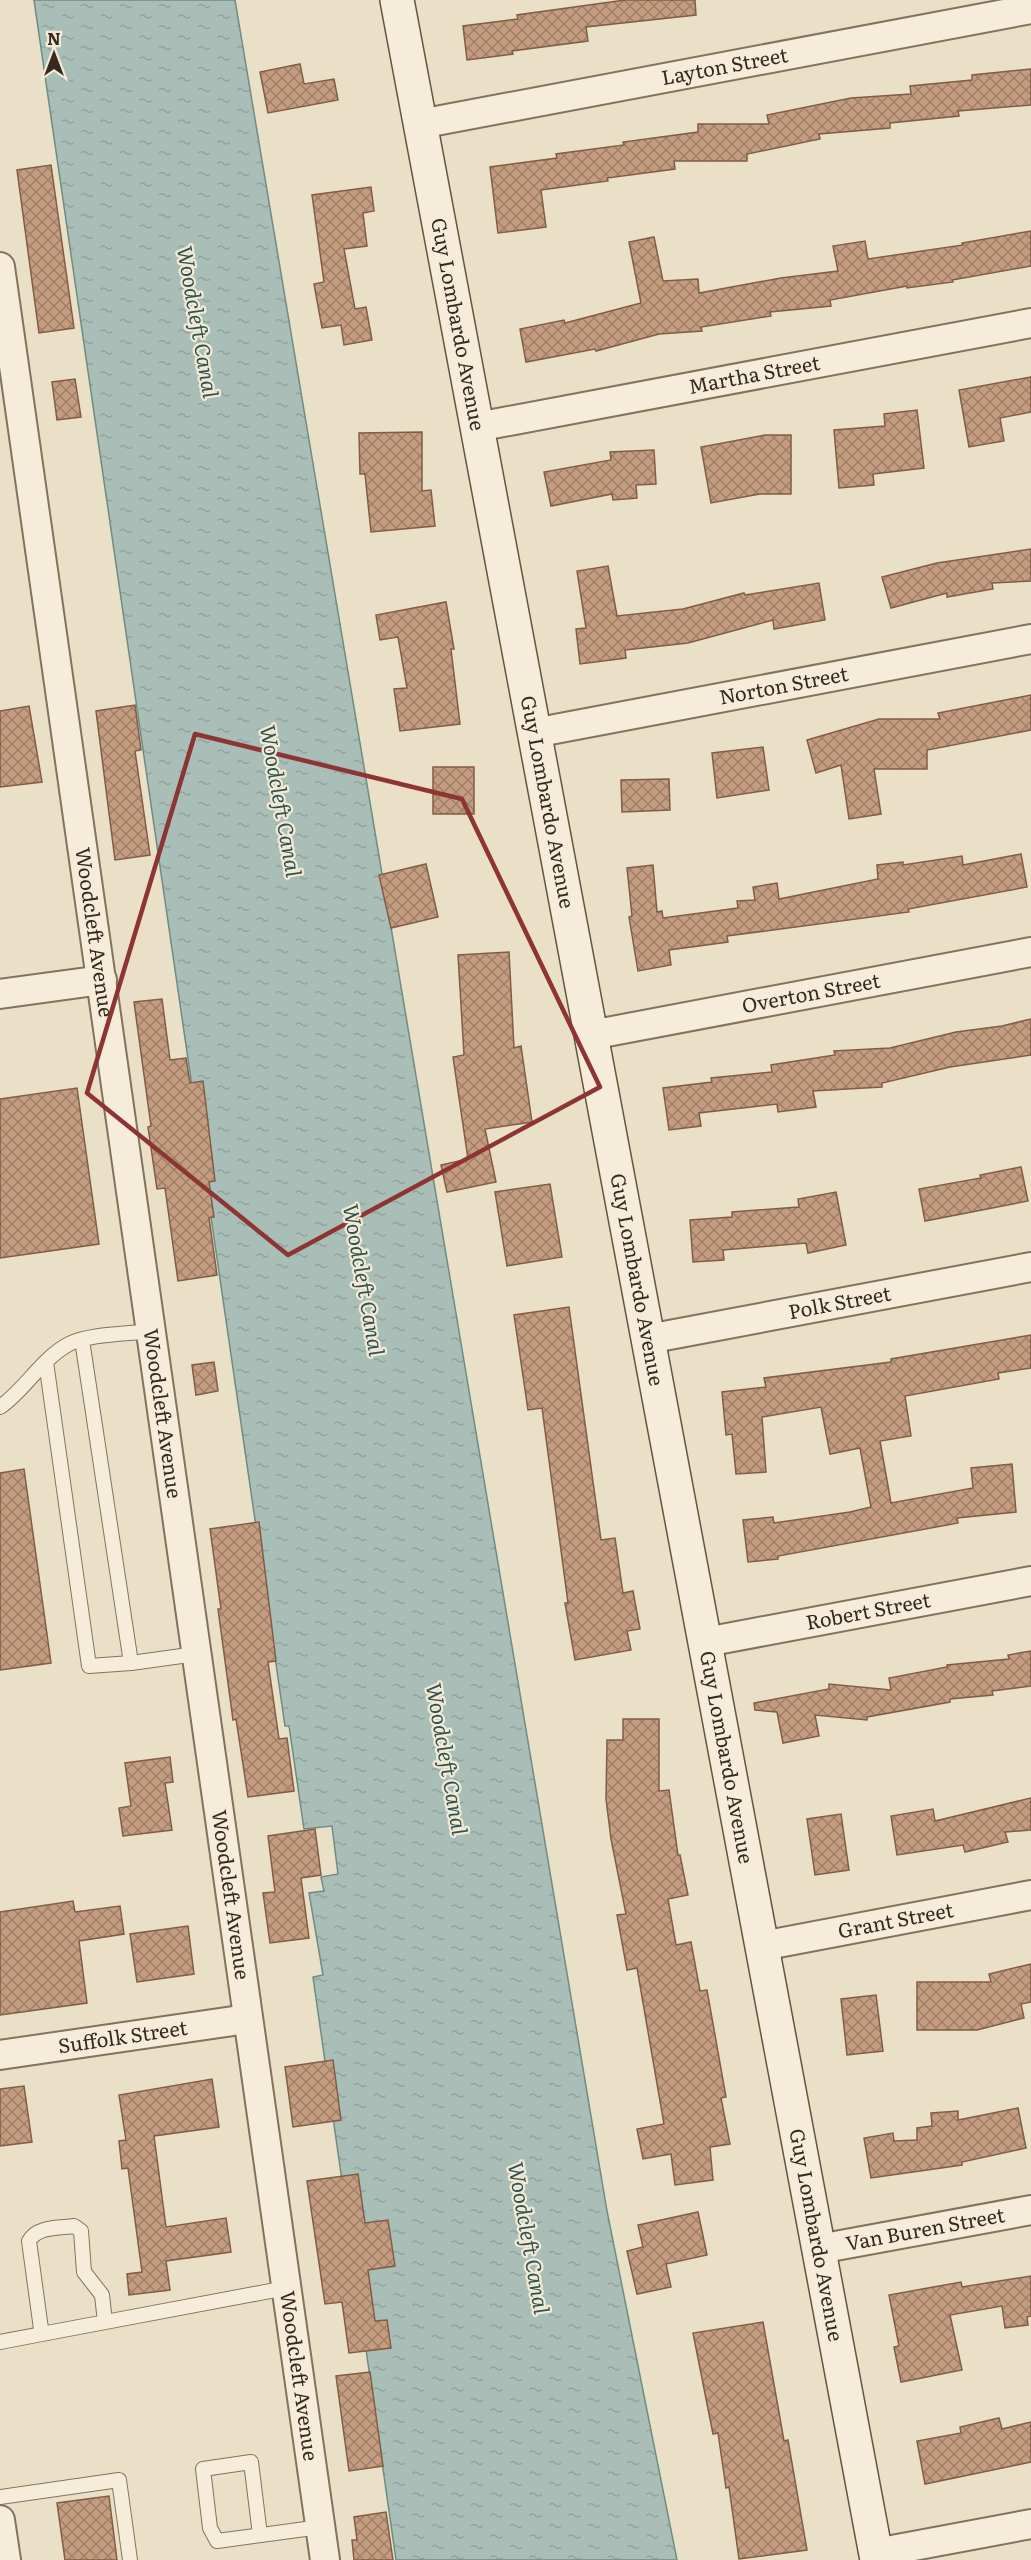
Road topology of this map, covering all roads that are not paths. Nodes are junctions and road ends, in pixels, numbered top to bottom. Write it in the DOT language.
graph roads {
  1 [pos="397,0"];
  2 [pos="1031,9"];
  3 [pos="420,124"];
  4 [pos="0,267"];
  5 [pos="1031,323"];
  6 [pos="477,427"];
  7 [pos="1031,639"];
  8 [pos="534,733"];
  9 [pos="1031,952"];
  10 [pos="102,980"];
  11 [pos="0,994"];
  12 [pos="591,1035"];
  13 [pos="1031,1267"];
  14 [pos="151,1331"];
  15 [pos="648,1339"];
  16 [pos="82,1340"];
  17 [pos="46,1362"];
  18 [pos="0,1407"];
  19 [pos="1031,1581"];
  20 [pos="706,1642"];
  21 [pos="196,1654"];
  22 [pos="131,1663"];
  23 [pos="1031,1895"];
  24 [pos="762,1946"];
  25 [pos="247,2019"];
  26 [pos="0,2055"];
  27 [pos="1031,2210"];
  28 [pos="819,2249"];
  29 [pos="286,2288"];
  30 [pos="105,2322"];
  31 [pos="47,2333"];
  32 [pos="0,2342"];
  33 [pos="0,2497"];
  34 [pos="0,2520"];
  35 [pos="1031,2524"];
  36 [pos="320,2527"];
  37 [pos="260,2535"];
  38 [pos="877,2557"];
  39 [pos="6,2560"];
  40 [pos="130,2560"];
  41 [pos="325,2560"];
  1 -- 3 [label="street, Guy Lombardo Avenue"];
  2 -- 3 [label="street, Layton Street"];
  3 -- 6 [label="street, Guy Lombardo Avenue"];
  4 -- 10 [label="street, Woodcleft Avenue"];
  5 -- 6 [label="street, Martha Street"];
  6 -- 8 [label="street, Guy Lombardo Avenue"];
  7 -- 8 [label="street, Norton Street"];
  8 -- 12 [label="street, Guy Lombardo Avenue"];
  9 -- 12 [label="street, Overton Street"];
  10 -- 11 [label="street"];
  10 -- 14 [label="street, Woodcleft Avenue"];
  12 -- 15 [label="street, Guy Lombardo Avenue"];
  13 -- 15 [label="street, Polk Street"];
  14 -- 16 [label="lane"];
  14 -- 21 [label="street, Woodcleft Avenue"];
  15 -- 20 [label="street, Guy Lombardo Avenue"];
  16 -- 17 [label="lane"];
  16 -- 22 [label="lane"];
  17 -- 18 [label="lane"];
  17 -- 22 [label="lane"];
  19 -- 20 [label="street, Robert Street"];
  20 -- 24 [label="street, Guy Lombardo Avenue"];
  21 -- 22 [label="lane"];
  21 -- 25 [label="street, Woodcleft Avenue"];
  23 -- 24 [label="street, Grant Street"];
  24 -- 28 [label="street, Guy Lombardo Avenue"];
  25 -- 26 [label="street, Suffolk Street"];
  25 -- 29 [label="street, Woodcleft Avenue"];
  27 -- 28 [label="street, Van Buren Street"];
  28 -- 38 [label="street, Guy Lombardo Avenue"];
  29 -- 30 [label="lane"];
  29 -- 36 [label="street, Woodcleft Avenue"];
  30 -- 31 [label="lane"];
  30 -- 31 [label="lane"];
  31 -- 32 [label="lane"];
  33 -- 40 [label="lane"];
  34 -- 39 [label="street"];
  35 -- 38 [label="street"];
  36 -- 37 [label="lane"];
  36 -- 41 [label="street, Woodcleft Avenue"];
  37 -- 37 [label="lane"];
}
